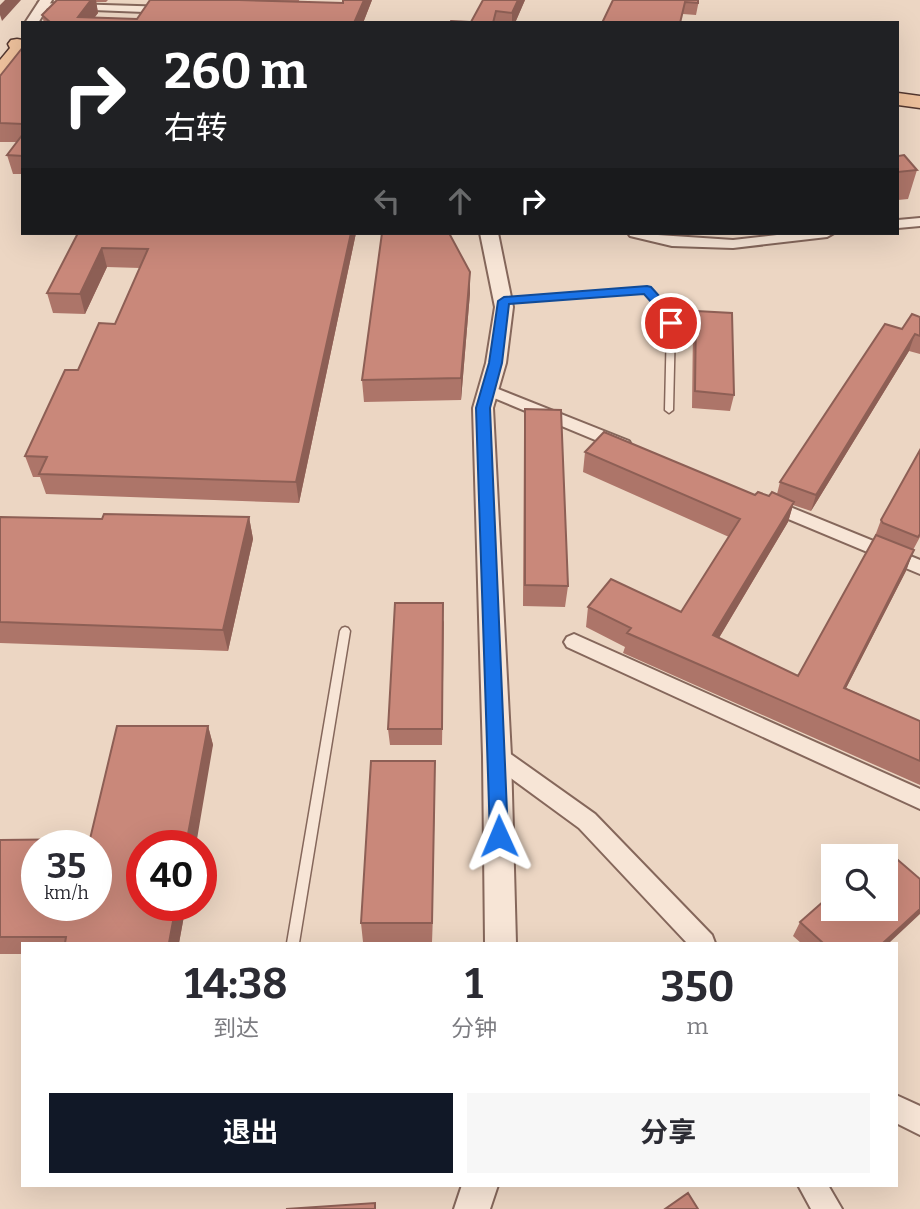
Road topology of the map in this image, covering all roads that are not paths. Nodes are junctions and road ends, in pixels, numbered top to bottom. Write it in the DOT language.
graph roads {
  1 [pos="44,3"];
  2 [pos="180,10"];
  3 [pos="32,21"];
  4 [pos="13,45"];
  5 [pos="0,71"];
  6 [pos="899,94"];
  7 [pos="920,96"];
  8 [pos="899,99"];
  9 [pos="920,102"];
  10 [pos="920,222"];
  11 [pos="899,224"];
  12 [pos="489,235"];
  13 [pos="643,235"];
  14 [pos="810,235"];
  15 [pos="504,301"];
  16 [pos="488,390"];
  17 [pos="669,410"];
  18 [pos="640,453"];
  19 [pos="755,499"];
  20 [pos="920,567"];
  21 [pos="345,631"];
  22 [pos="574,642"];
  23 [pos="497,756"];
  24 [pos="920,799"];
  25 [pos="293,942"];
  26 [pos="501,942"];
  27 [pos="702,942"];
  28 [pos="898,1109"];
  29 [pos="920,1121"];
  30 [pos="479,1187"];
  31 [pos="813,1187"];
  32 [pos="472,1209"];
  33 [pos="828,1209"];
  1 -- 2 [label="street"];
  1 -- 3 [label="street"];
  4 -- 5 [label="main road"];
  6 -- 7 [label="main road"];
  8 -- 9 [label="main road"];
  10 -- 11 [label="street"];
  12 -- 15 [label="street"];
  13 -- 14 [label="street"];
  15 -- 16 [label="street"];
  15 -- 17 [label="lane"];
  16 -- 18 [label="street"];
  16 -- 23 [label="street"];
  19 -- 20 [label="street"];
  21 -- 25 [label="lane"];
  22 -- 24 [label="street"];
  23 -- 26 [label="street"];
  23 -- 27 [label="street"];
  28 -- 29 [label="street"];
  30 -- 32 [label="street"];
  31 -- 33 [label="street"];
}
